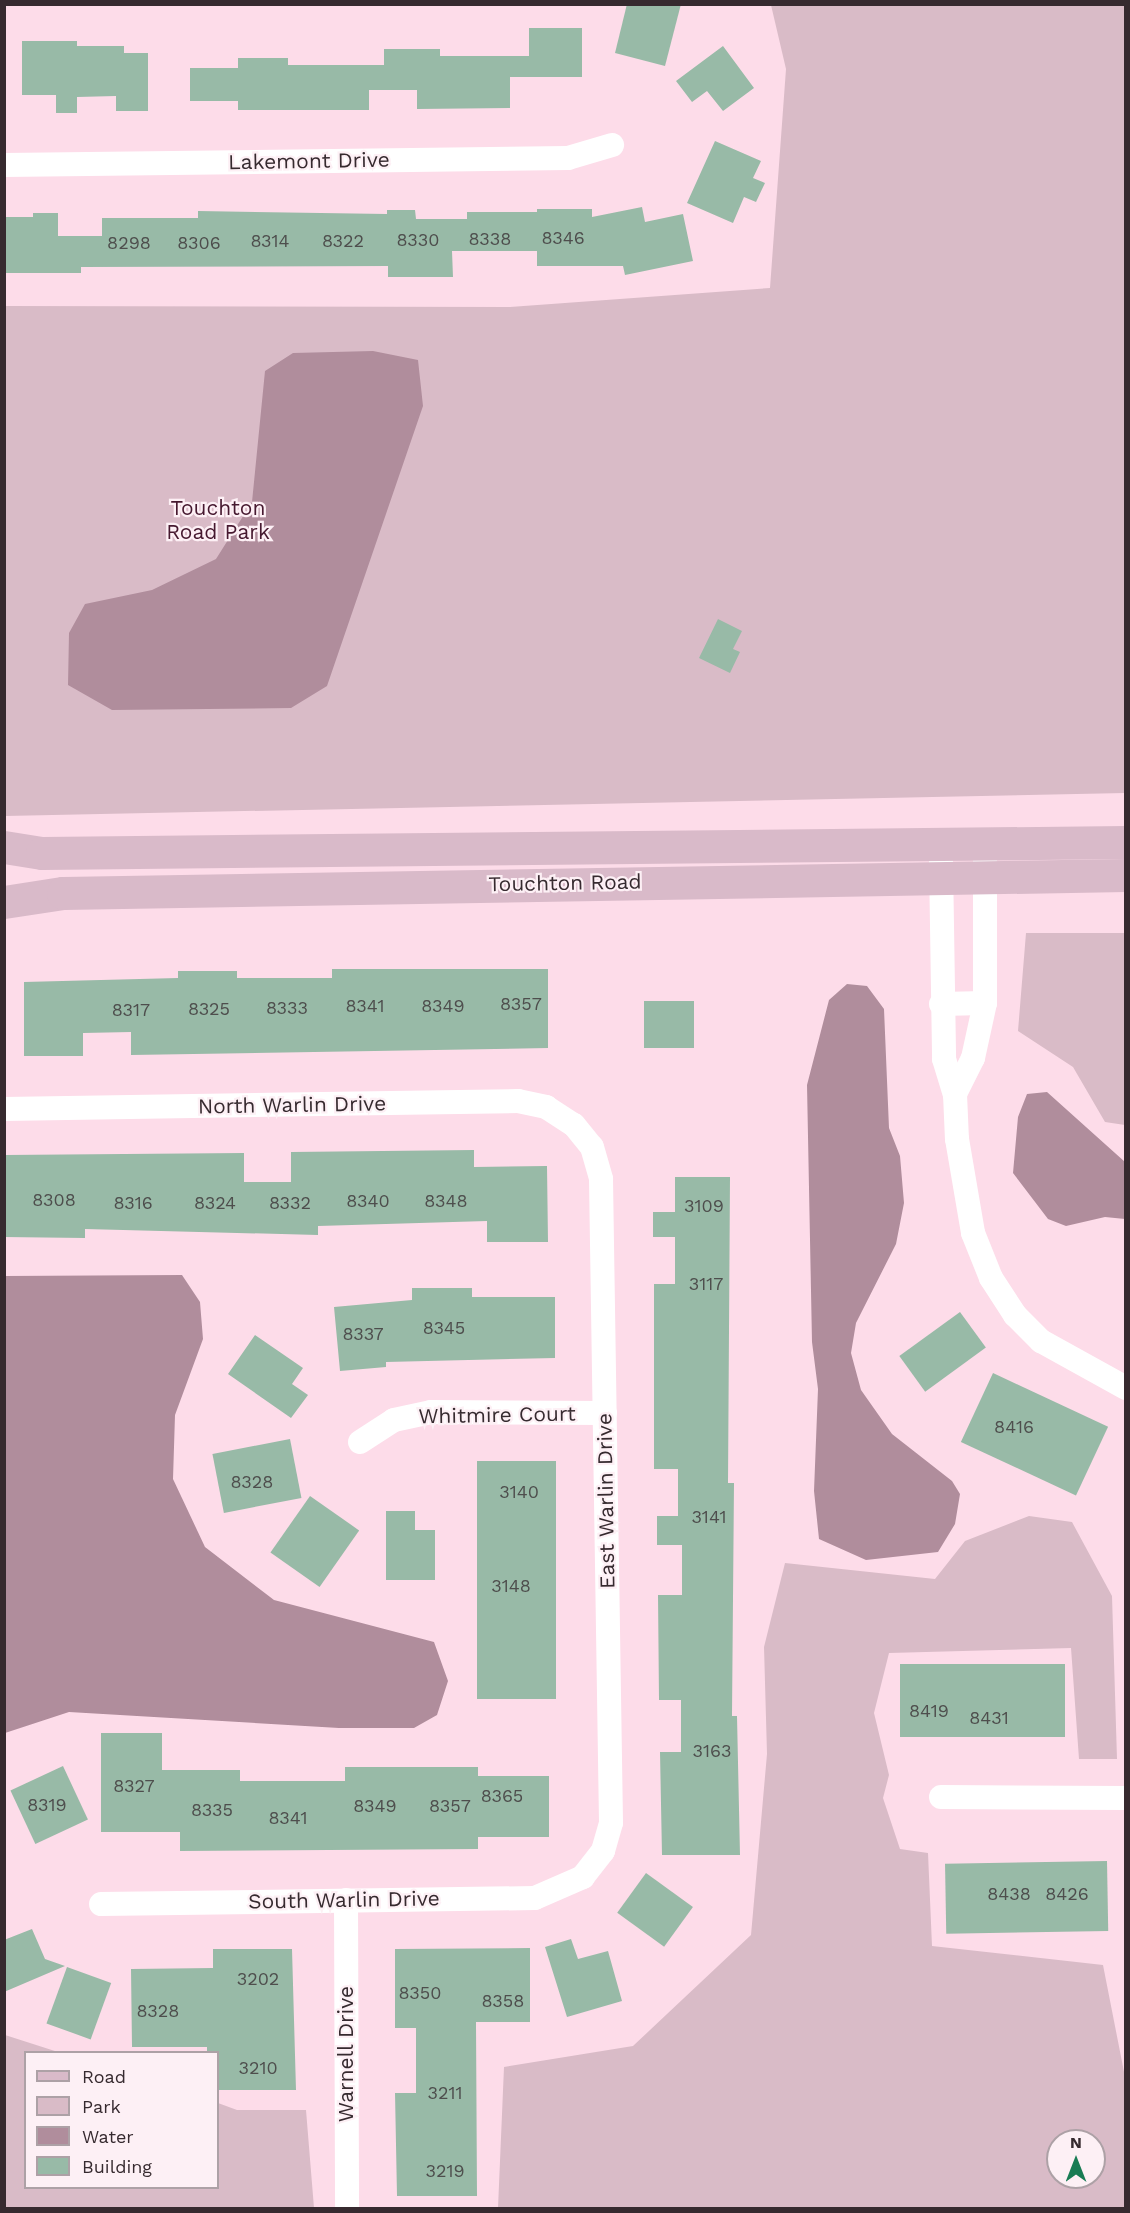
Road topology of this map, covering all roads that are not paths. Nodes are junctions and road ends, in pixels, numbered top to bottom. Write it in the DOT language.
graph roads {
  1 [pos="612,145"];
  2 [pos="4,165"];
  3 [pos="1125,842"];
  4 [pos="985,845"];
  5 [pos="940,846"];
  6 [pos="4,847"];
  7 [pos="4,859"];
  8 [pos="1125,875"];
  9 [pos="985,877"];
  10 [pos="941,878"];
  11 [pos="4,888"];
  12 [pos="4,902"];
  13 [pos="941,1004"];
  14 [pos="985,1004"];
  15 [pos="956,1094"];
  16 [pos="4,1109"];
  17 [pos="574,1125"];
  18 [pos="1125,1388"];
  19 [pos="605,1413"];
  20 [pos="360,1442"];
  21 [pos="941,1797"];
  22 [pos="1125,1798"];
  23 [pos="583,1876"];
  24 [pos="346,1900"];
  25 [pos="101,1904"];
  26 [pos="346,2208"];
  1 -- 2 [label="street, Lakemont Drive"];
  3 -- 4 [label="street, Touchton Road"];
  4 -- 5 [label="street, Touchton Road"];
  4 -- 9 [label="street"];
  5 -- 6 [label="street, Touchton Road"];
  5 -- 10 [label="street"];
  7 -- 11 [label="street"];
  8 -- 9 [label="street, Touchton Road"];
  9 -- 10 [label="street, Touchton Road"];
  9 -- 14 [label="street"];
  10 -- 12 [label="street, Touchton Road"];
  10 -- 13 [label="street"];
  13 -- 14 [label="street"];
  13 -- 15 [label="street"];
  14 -- 15 [label="street"];
  15 -- 18 [label="street"];
  16 -- 17 [label="street, North Warlin Drive"];
  17 -- 19 [label="street, East Warlin Drive"];
  19 -- 20 [label="street, Whitmire Court"];
  19 -- 23 [label="street, East Warlin Drive"];
  21 -- 22 [label="street"];
  23 -- 24 [label="street, South Warlin Drive"];
  24 -- 25 [label="street, South Warlin Drive"];
  24 -- 26 [label="street, Warnell Drive"];
}
